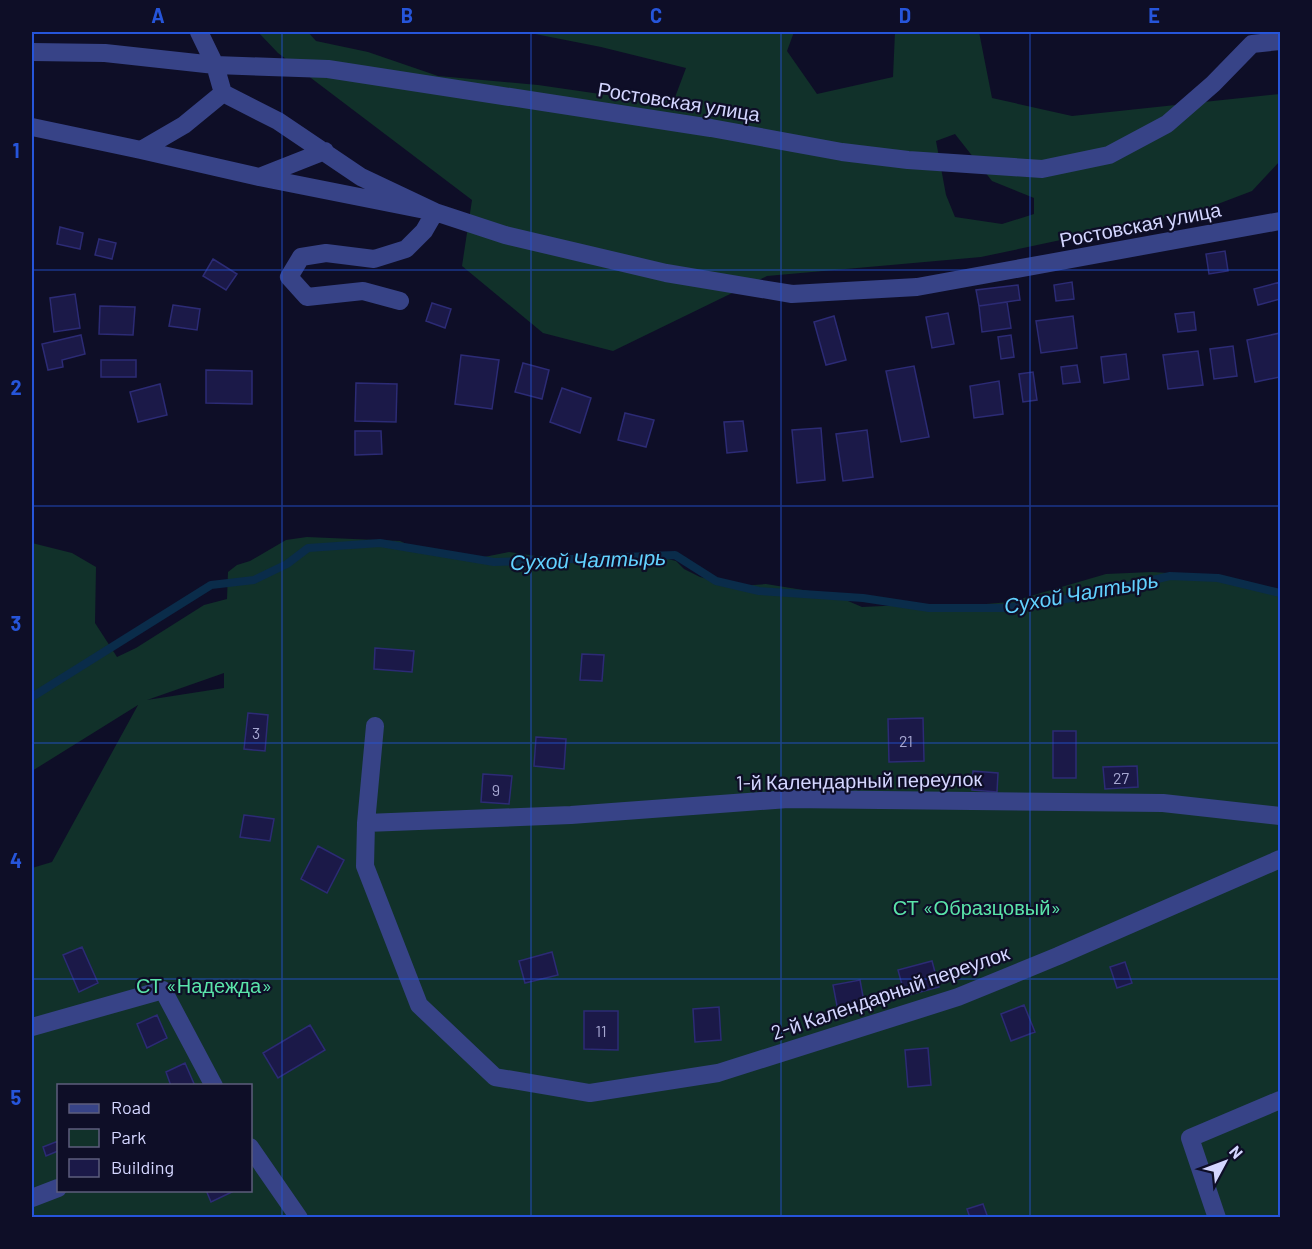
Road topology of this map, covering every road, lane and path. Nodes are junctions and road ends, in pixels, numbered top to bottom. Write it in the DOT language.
graph roads {
  1 [pos="199,32"];
  2 [pos="1250,38"];
  3 [pos="1281,41"];
  4 [pos="32,52"];
  5 [pos="215,65"];
  6 [pos="223,93"];
  7 [pos="32,127"];
  8 [pos="141,150"];
  9 [pos="326,151"];
  10 [pos="259,177"];
  11 [pos="435,212"];
  12 [pos="1281,221"];
  13 [pos="400,301"];
  14 [pos="375,726"];
  15 [pos="1281,816"];
  16 [pos="366,823"];
  17 [pos="1281,859"];
  18 [pos="32,1027"];
  19 [pos="213,1084"];
  20 [pos="1281,1101"];
  21 [pos="252,1150"];
  22 [pos="57,1188"];
  23 [pos="32,1198"];
  24 [pos="299,1218"];
  25 [pos="1217,1218"];
  1 -- 5 [label="street"];
  2 -- 3 [label="street, Ростовская улица"];
  2 -- 5 [label="street, Ростовская улица"];
  4 -- 5 [label="street, Ростовская улица"];
  5 -- 6 [label="street"];
  6 -- 8 [label="street"];
  6 -- 9 [label="street, Ростовская улица"];
  7 -- 8 [label="street"];
  8 -- 10 [label="street"];
  9 -- 10 [label="street"];
  9 -- 11 [label="street, Ростовская улица"];
  10 -- 11 [label="street"];
  11 -- 12 [label="street, Ростовская улица"];
  11 -- 13 [label="street"];
  14 -- 16 [label="street"];
  15 -- 16 [label="street, 1-й Календарный переулок"];
  16 -- 17 [label="street, 2-й Календарный переулок"];
  18 -- 19 [label="street"];
  20 -- 25 [label="street"];
  21 -- 24 [label="street"];
  22 -- 23 [label="street"];
}
